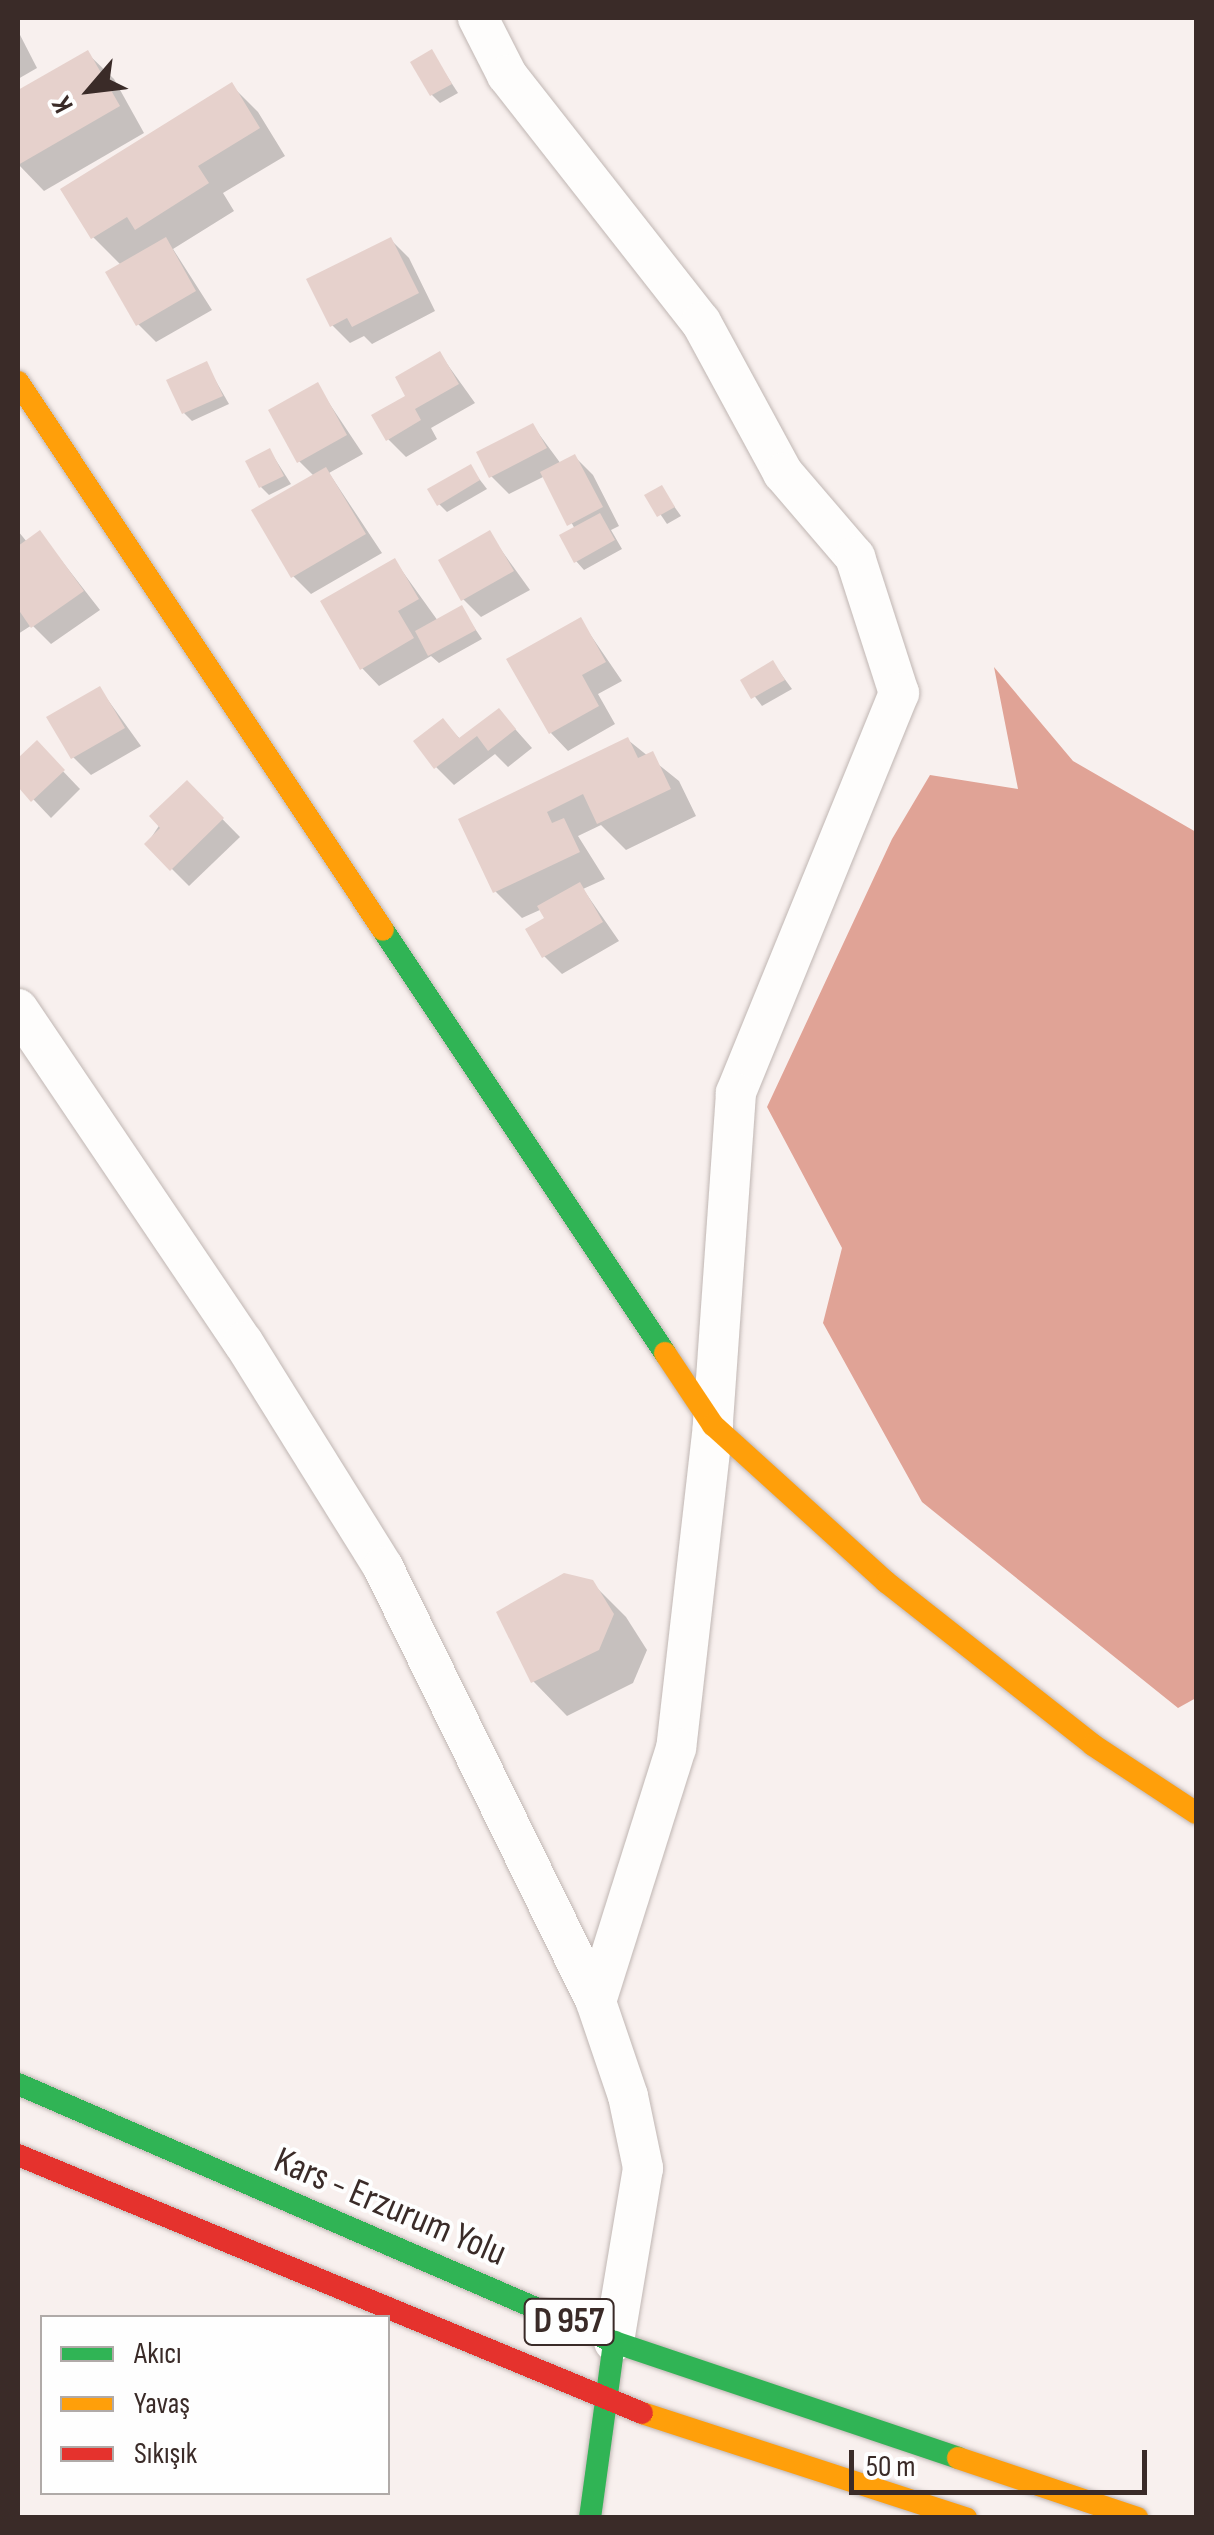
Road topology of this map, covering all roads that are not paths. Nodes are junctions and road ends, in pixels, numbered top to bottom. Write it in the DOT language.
graph roads {
  1 [pos="478,18"];
  2 [pos="18,382"];
  3 [pos="18,1009"];
  4 [pos="713,1424"];
  5 [pos="1196,1813"];
  6 [pos="596,2002"];
  7 [pos="18,2084"];
  8 [pos="18,2154"];
  9 [pos="614,2342"];
  10 [pos="603,2400"];
  11 [pos="590,2518"];
  12 [pos="966,2518"];
  13 [pos="1136,2518"];
  1 -- 4 [label="street"];
  2 -- 4 [label="main road"];
  3 -- 6 [label="street"];
  4 -- 5 [label="main road"];
  4 -- 6 [label="street"];
  6 -- 9 [label="street"];
  7 -- 9 [label="main road, Kars - Erzurum Yolu / D 957"];
  8 -- 10 [label="main road, D 957"];
  9 -- 10 [label="main road"];
  9 -- 13 [label="main road, Kars - Erzurum Yolu / D 957"];
  10 -- 11 [label="main road"];
  10 -- 12 [label="main road, D 957"];
}
